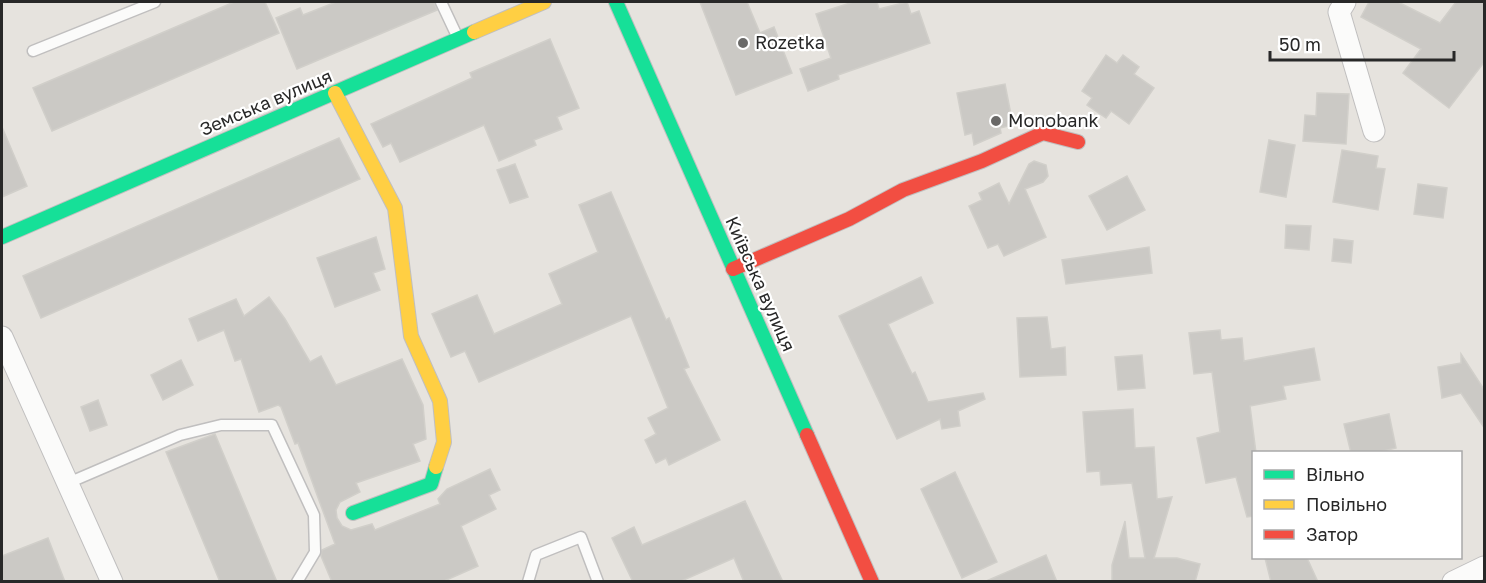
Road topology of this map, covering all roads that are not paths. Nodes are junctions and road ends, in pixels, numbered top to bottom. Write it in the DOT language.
graph roads {
  1 [pos="155,2"];
  2 [pos="441,2"];
  3 [pos="544,2"];
  4 [pos="616,2"];
  5 [pos="1345,2"];
  6 [pos="458,39"];
  7 [pos="33,51"];
  8 [pos="335,93"];
  9 [pos="1374,131"];
  10 [pos="1078,142"];
  11 [pos="2,237"];
  12 [pos="733,269"];
  13 [pos="2,337"];
  14 [pos="68,483"];
  15 [pos="353,513"];
  16 [pos="1485,567"];
  17 [pos="112,582"];
  18 [pos="297,582"];
  19 [pos="528,582"];
  20 [pos="598,582"];
  21 [pos="872,582"];
  22 [pos="1453,582"];
  1 -- 7 [label="lane"];
  2 -- 6 [label="lane"];
  3 -- 6 [label="street, Земська вулиця"];
  4 -- 12 [label="street, Київська вулиця"];
  5 -- 9 [label="street"];
  6 -- 8 [label="street, Земська вулиця"];
  8 -- 11 [label="street, Земська вулиця"];
  8 -- 15 [label="street"];
  10 -- 12 [label="street"];
  12 -- 21 [label="street, Київська вулиця"];
  13 -- 14 [label="street"];
  14 -- 17 [label="street"];
  14 -- 18 [label="lane"];
  16 -- 22 [label="street"];
  19 -- 20 [label="lane"];
}
